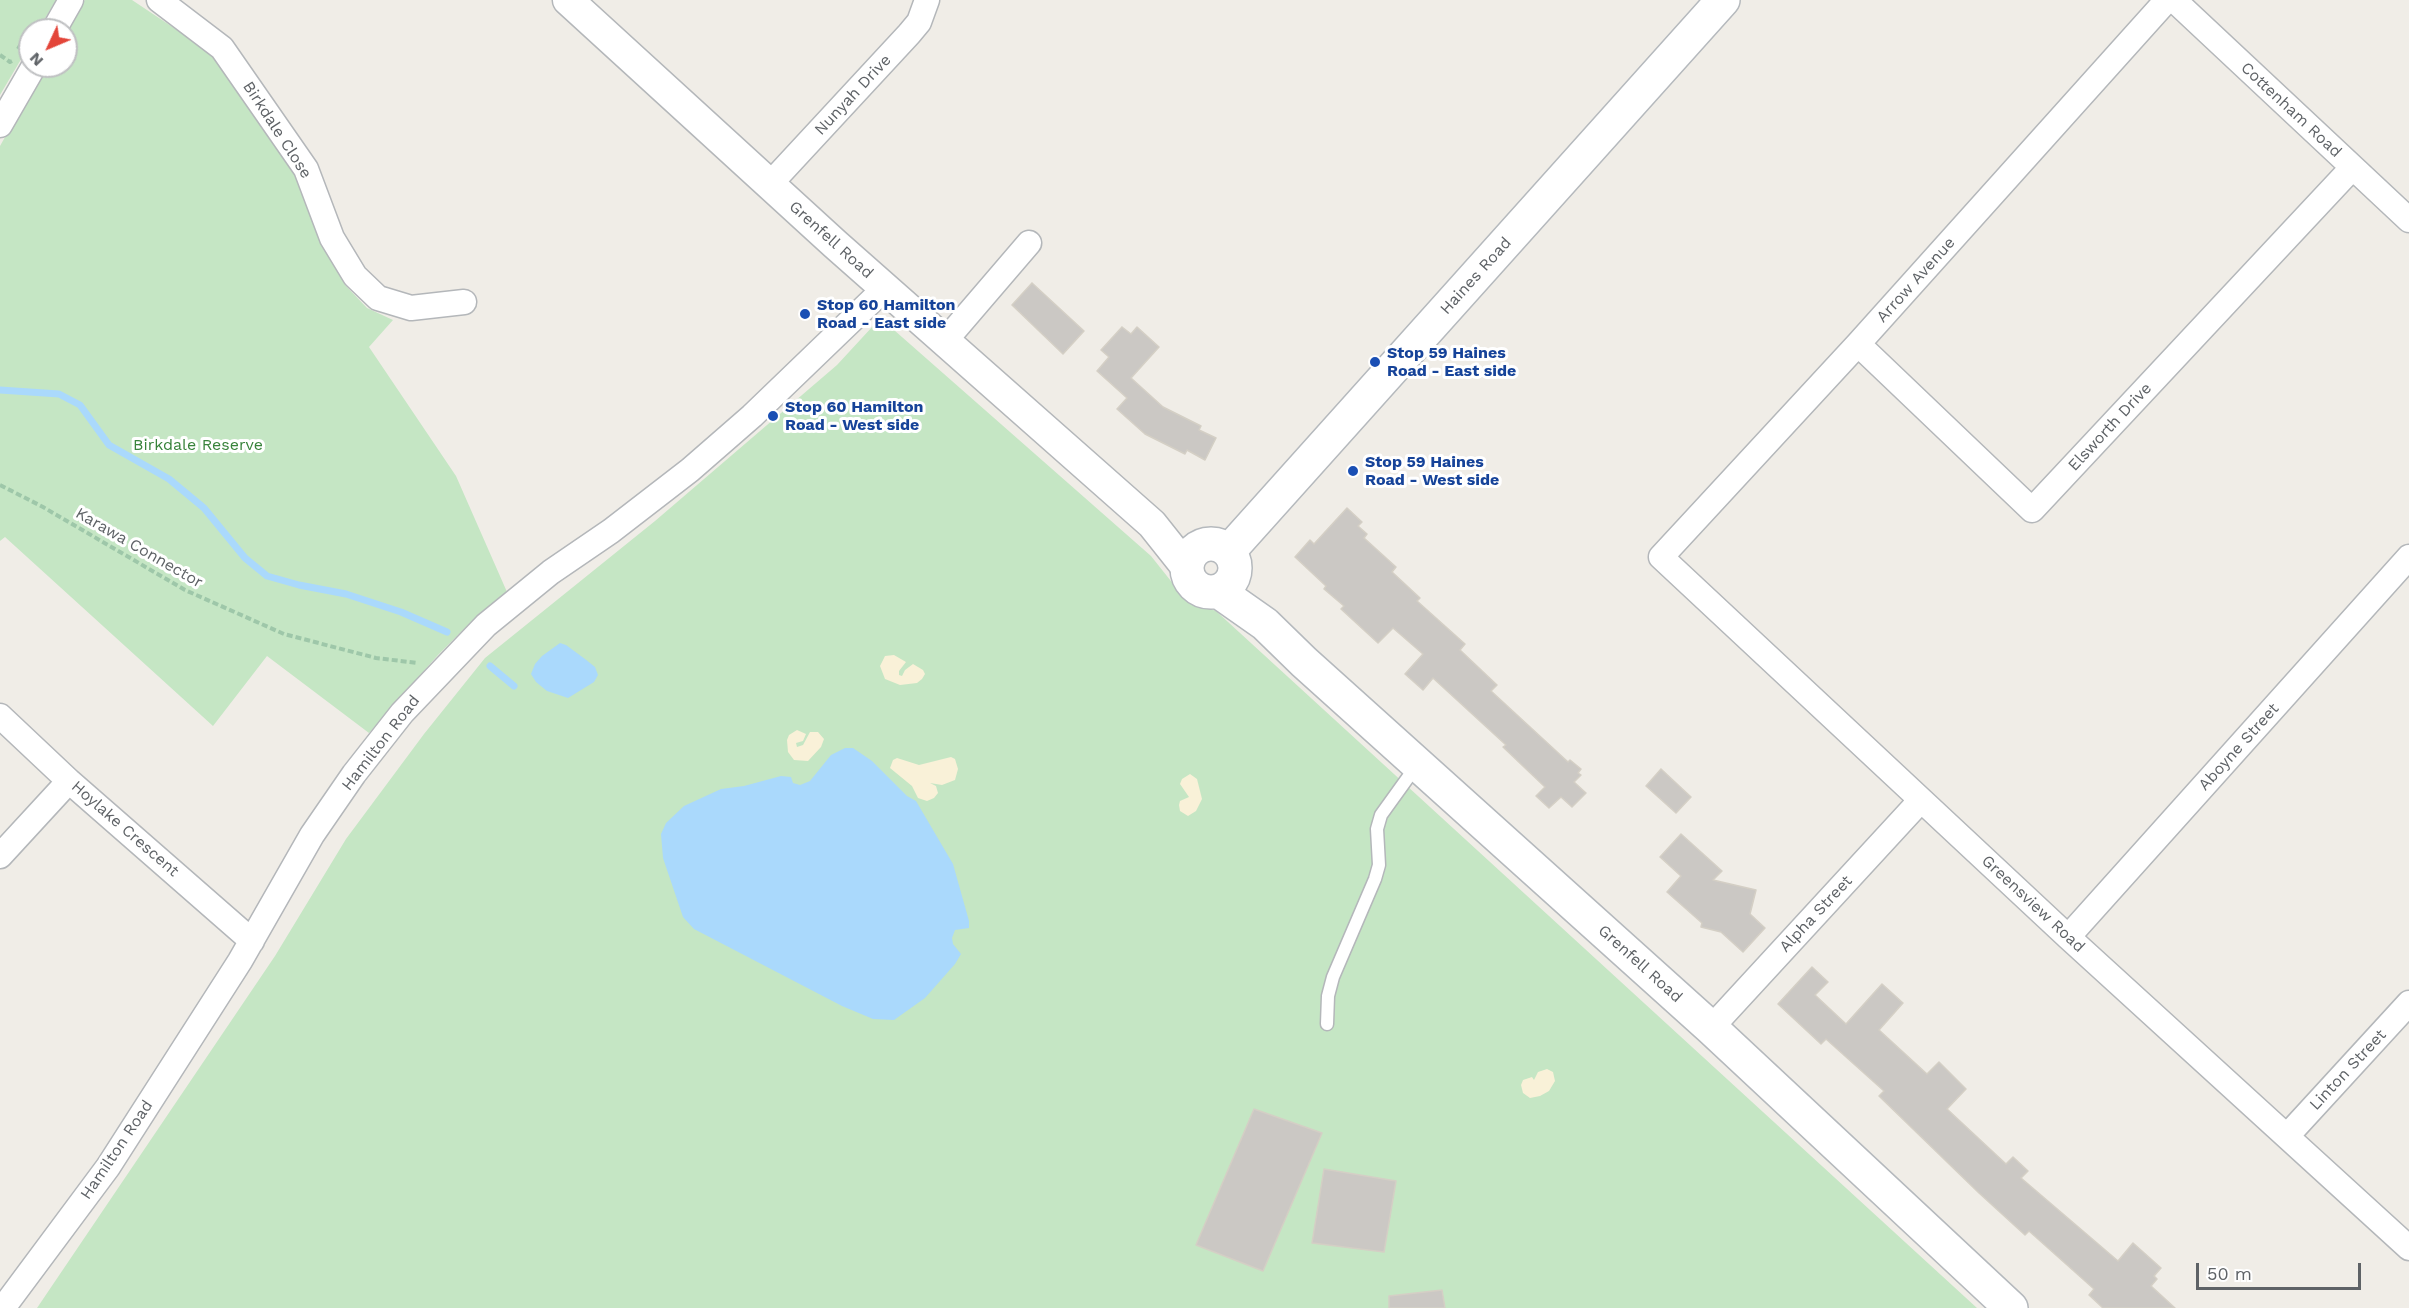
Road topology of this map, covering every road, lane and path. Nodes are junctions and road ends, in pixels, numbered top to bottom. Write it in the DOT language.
graph roads {
  1 [pos="71,0"];
  2 [pos="159,0"];
  3 [pos="568,0"];
  4 [pos="927,0"];
  5 [pos="1723,0"];
  6 [pos="2168,0"];
  7 [pos="2174,0"];
  8 [pos="52,18"];
  9 [pos="18,54"];
  10 [pos="0,55"];
  11 [pos="27,78"];
  12 [pos="0,125"];
  13 [pos="2352,168"];
  14 [pos="770,184"];
  15 [pos="2409,220"];
  16 [pos="1029,243"];
  17 [pos="885,288"];
  18 [pos="464,302"];
  19 [pos="945,341"];
  20 [pos="1858,344"];
  21 [pos="0,485"];
  22 [pos="1661,557"];
  23 [pos="2409,557"];
  24 [pos="1213,567"];
  25 [pos="444,667"];
  26 [pos="0,716"];
  27 [pos="1418,764"];
  28 [pos="69,781"];
  29 [pos="1921,800"];
  30 [pos="0,856"];
  31 [pos="2068,937"];
  32 [pos="252,941"];
  33 [pos="2409,1004"];
  34 [pos="1327,1024"];
  35 [pos="1711,1028"];
  36 [pos="2287,1136"];
  37 [pos="2409,1248"];
  38 [pos="3,1308"];
  39 [pos="2012,1308"];
  1 -- 8 [label="street"];
  2 -- 18 [label="street, Birkdale Close"];
  3 -- 14 [label="street, Grenfell Road"];
  4 -- 14 [label="street, Nunyah Drive"];
  5 -- 24 [label="main road, Haines Road"];
  6 -- 20 [label="street, Arrow Avenue"];
  7 -- 13 [label="street, Cottenham Road"];
  9 -- 10 [label="path"];
  11 -- 12 [label="street"];
  13 -- 15 [label="street, Cottenham Road"];
  13 -- 20 [label="street, Elsworth Drive"];
  14 -- 17 [label="street, Grenfell Road"];
  16 -- 19 [label="street"];
  17 -- 19 [label="street, Grenfell Road"];
  17 -- 25 [label="street, Hamilton Road"];
  19 -- 24 [label="street, Grenfell Road"];
  20 -- 22 [label="street, Arrow Avenue"];
  21 -- 25 [label="path, Karawa Connector"];
  22 -- 29 [label="street, Greensview Road"];
  23 -- 31 [label="street, Aboyne Street"];
  24 -- 27 [label="main road, Grenfell Road"];
  25 -- 32 [label="street, Hamilton Road"];
  26 -- 28 [label="street, Hoylake Crescent"];
  27 -- 34 [label="lane"];
  27 -- 35 [label="main road, Grenfell Road"];
  28 -- 30 [label="street"];
  28 -- 32 [label="street, Hoylake Crescent"];
  29 -- 31 [label="street, Greensview Road"];
  29 -- 35 [label="street, Alpha Street"];
  31 -- 36 [label="street, Greensview Road"];
  32 -- 38 [label="street, Hamilton Road"];
  33 -- 36 [label="street, Linton Street"];
  35 -- 39 [label="main road, Grenfell Road"];
  36 -- 37 [label="street, Greensview Road"];
}
